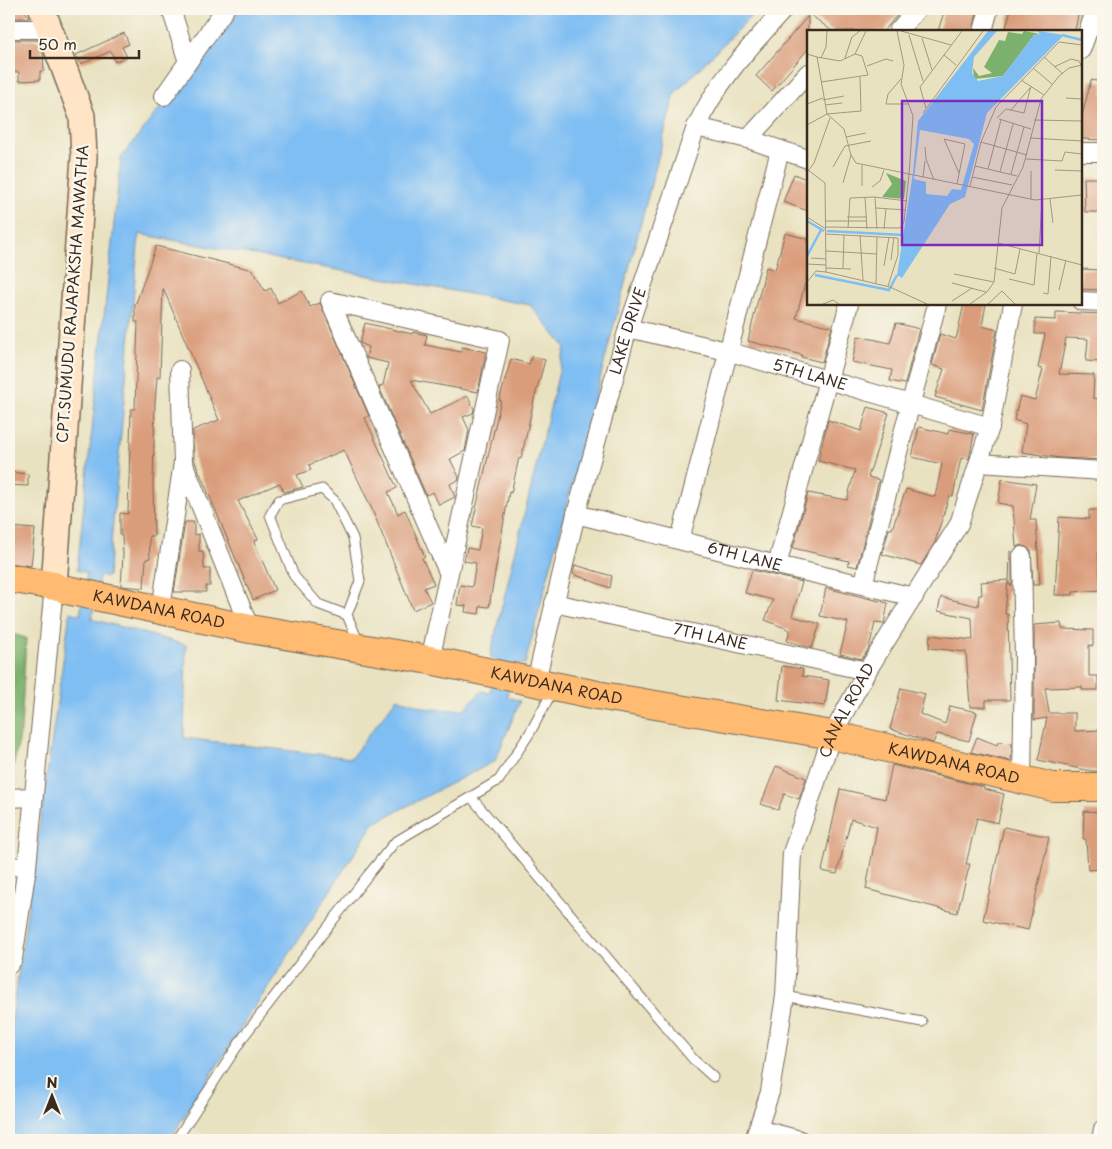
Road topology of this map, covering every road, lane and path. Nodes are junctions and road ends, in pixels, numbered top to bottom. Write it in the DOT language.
graph roads {
  1 [pos="171,9"];
  2 [pos="225,9"];
  3 [pos="784,9"];
  4 [pos="917,9"];
  5 [pos="990,9"];
  6 [pos="1096,9"];
  7 [pos="45,19"];
  8 [pos="9,29"];
  9 [pos="899,30"];
  10 [pos="983,30"];
  11 [pos="1082,47"];
  12 [pos="188,62"];
  13 [pos="807,75"];
  14 [pos="164,96"];
  15 [pos="696,126"];
  16 [pos="748,139"];
  17 [pos="780,150"];
  18 [pos="1082,152"];
  19 [pos="1103,152"];
  20 [pos="807,159"];
  21 [pos="1082,300"];
  22 [pos="1103,302"];
  23 [pos="849,305"];
  24 [pos="937,305"];
  25 [pos="1013,305"];
  26 [pos="628,328"];
  27 [pos="727,351"];
  28 [pos="180,370"];
  29 [pos="828,382"];
  30 [pos="910,404"];
  31 [pos="990,427"];
  32 [pos="183,462"];
  33 [pos="979,463"];
  34 [pos="1103,471"];
  35 [pos="576,514"];
  36 [pos="680,540"];
  37 [pos="1022,556"];
  38 [pos="778,566"];
  39 [pos="448,572"];
  40 [pos="9,578"];
  41 [pos="863,585"];
  42 [pos="60,588"];
  43 [pos="914,597"];
  44 [pos="554,603"];
  45 [pos="161,609"];
  46 [pos="348,615"];
  47 [pos="250,629"];
  48 [pos="361,648"];
  49 [pos="430,660"];
  50 [pos="867,671"];
  51 [pos="536,681"];
  52 [pos="832,736"];
  53 [pos="1022,781"];
  54 [pos="1103,788"];
  55 [pos="33,797"];
  56 [pos="471,797"];
  57 [pos="9,798"];
  58 [pos="9,866"];
  59 [pos="27,867"];
  60 [pos="15,908"];
  61 [pos="10,961"];
  62 [pos="785,996"];
  63 [pos="922,1022"];
  64 [pos="713,1077"];
  65 [pos="1103,1130"];
  66 [pos="756,1134"];
  67 [pos="176,1140"];
  68 [pos="800,1140"];
  69 [pos="1101,1140"];
  1 -- 12 [label="street"];
  2 -- 12 [label="street"];
  3 -- 15 [label="street, LAKE DRIVE"];
  4 -- 9 [label="street"];
  5 -- 10 [label="street"];
  6 -- 11 [label="street"];
  7 -- 8 [label="street"];
  7 -- 42 [label="main road, CPT.SUMUDU RAJAPAKSHA MAWATHA"];
  12 -- 14 [label="street"];
  13 -- 16 [label="street"];
  15 -- 16 [label="street"];
  15 -- 26 [label="street, LAKE DRIVE"];
  16 -- 17 [label="street"];
  17 -- 20 [label="street"];
  17 -- 27 [label="street"];
  18 -- 19 [label="street"];
  21 -- 22 [label="street"];
  23 -- 29 [label="street"];
  24 -- 30 [label="street"];
  25 -- 31 [label="street, CANAL ROAD"];
  26 -- 27 [label="street, 5TH LANE"];
  26 -- 35 [label="street, LAKE DRIVE"];
  27 -- 29 [label="street, 5TH LANE"];
  27 -- 36 [label="street"];
  28 -- 32 [label="street"];
  29 -- 30 [label="street, 5TH LANE"];
  29 -- 38 [label="street"];
  30 -- 31 [label="street, 5TH LANE"];
  30 -- 41 [label="street"];
  31 -- 33 [label="street, CANAL ROAD"];
  32 -- 45 [label="street"];
  32 -- 47 [label="street"];
  33 -- 34 [label="street"];
  33 -- 43 [label="street, CANAL ROAD"];
  35 -- 36 [label="street, 6TH LANE"];
  35 -- 44 [label="street, LAKE DRIVE"];
  36 -- 38 [label="street, 6TH LANE"];
  37 -- 53 [label="street"];
  38 -- 41 [label="street, 6TH LANE"];
  39 -- 39 [label="street"];
  39 -- 49 [label="street"];
  40 -- 42 [label="main road, KAWDANA ROAD"];
  41 -- 43 [label="street, 6TH LANE"];
  42 -- 45 [label="main road, KAWDANA ROAD"];
  42 -- 55 [label="street"];
  43 -- 50 [label="street, CANAL ROAD"];
  44 -- 50 [label="street, 7TH LANE"];
  44 -- 51 [label="street, LAKE DRIVE"];
  45 -- 47 [label="main road, KAWDANA ROAD"];
  46 -- 46 [label="lane"];
  46 -- 48 [label="lane"];
  47 -- 48 [label="main road, KAWDANA ROAD"];
  48 -- 49 [label="main road, KAWDANA ROAD"];
  49 -- 51 [label="main road, KAWDANA ROAD"];
  50 -- 52 [label="street, CANAL ROAD"];
  51 -- 52 [label="main road, KAWDANA ROAD"];
  51 -- 56 [label="lane"];
  52 -- 53 [label="main road, KAWDANA ROAD"];
  52 -- 62 [label="street, CANAL ROAD"];
  53 -- 54 [label="main road, KAWDANA ROAD"];
  55 -- 57 [label="street"];
  55 -- 59 [label="street"];
  56 -- 64 [label="lane"];
  56 -- 67 [label="lane"];
  58 -- 59 [label="street"];
  59 -- 60 [label="street"];
  60 -- 61 [label="street"];
  62 -- 63 [label="lane"];
  62 -- 66 [label="street, CANAL ROAD"];
  65 -- 69 [label="street"];
  66 -- 68 [label="street"];
}
